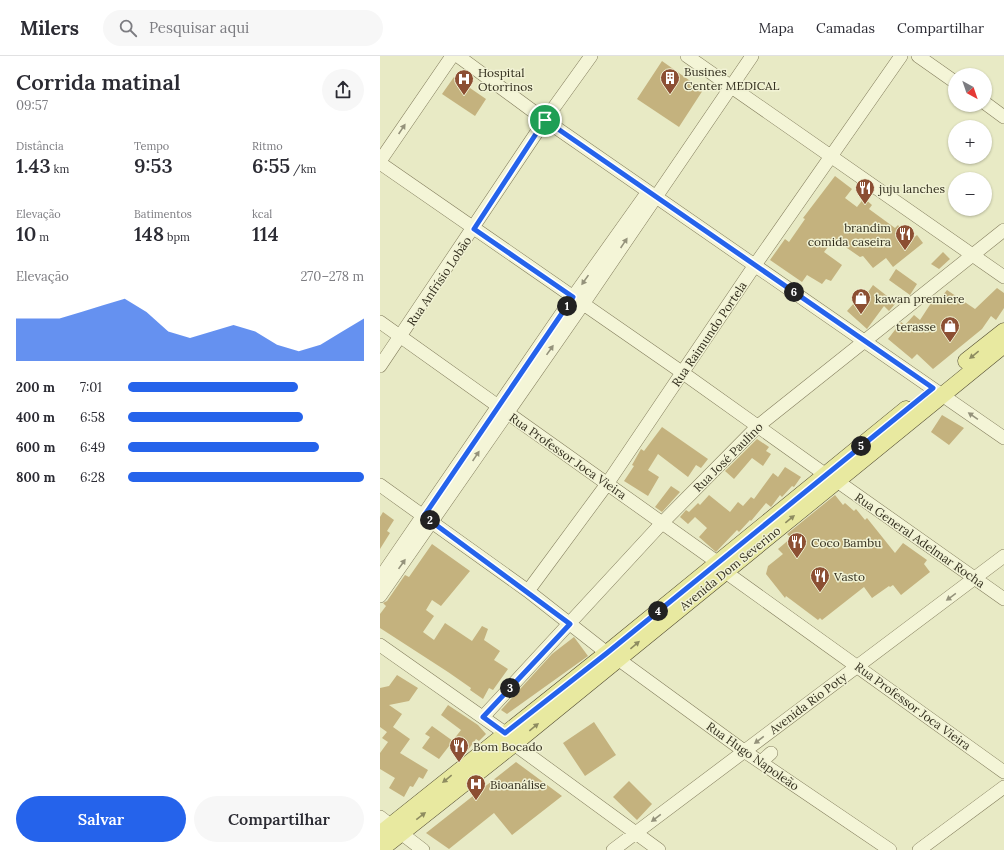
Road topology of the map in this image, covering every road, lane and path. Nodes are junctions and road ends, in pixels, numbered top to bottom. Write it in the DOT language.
graph roads {
  1 [pos="452,56"];
  2 [pos="458,56"];
  3 [pos="591,56"];
  4 [pos="687,56"];
  5 [pos="742,56"];
  6 [pos="752,56"];
  7 [pos="901,56"];
  8 [pos="918,56"];
  9 [pos="948,77"];
  10 [pos="728,84"];
  11 [pos="992,109"];
  12 [pos="1004,117"];
  13 [pos="545,120"];
  14 [pos="831,158"];
  15 [pos="380,162"];
  16 [pos="652,194"];
  17 [pos="474,229"];
  18 [pos="1004,230"];
  19 [pos="973,255"];
  20 [pos="755,265"];
  21 [pos="1004,277"];
  22 [pos="578,300"];
  23 [pos="380,322"];
  24 [pos="1004,331"];
  25 [pos="401,337"];
  26 [pos="865,342"];
  27 [pos="1004,345"];
  28 [pos="380,366"];
  29 [pos="683,373"];
  30 [pos="937,391"];
  31 [pos="502,409"];
  32 [pos="758,426"];
  33 [pos="1004,438"];
  34 [pos="831,478"];
  35 [pos="607,484"];
  36 [pos="380,485"];
  37 [pos="428,518"];
  38 [pos="662,523"];
  39 [pos="1004,556"];
  40 [pos="721,567"];
  41 [pos="380,578"];
  42 [pos="975,579"];
  43 [pos="528,591"];
  44 [pos="380,596"];
  45 [pos="1004,599"];
  46 [pos="570,624"];
  47 [pos="380,645"];
  48 [pos="613,656"];
  49 [pos="857,665"];
  50 [pos="483,717"];
  51 [pos="510,738"];
  52 [pos="744,751"];
  53 [pos="771,753"];
  54 [pos="761,762"];
  55 [pos="1004,772"];
  56 [pos="1004,787"];
  57 [pos="388,827"];
  58 [pos="636,833"];
  59 [pos="380,850"];
  60 [pos="423,850"];
  61 [pos="613,850"];
  62 [pos="659,850"];
  63 [pos="890,850"];
  64 [pos="919,850"];
  15 -- 1 [label="street, one-way"];
  2 -- 13 [label="street"];
  3 -- 13 [label="street, Rua Anfrísio Lobão"];
  4 -- 10 [label="street"];
  5 -- 10 [label="street"];
  6 -- 10 [label="street"];
  7 -- 14 [label="street, Rua Raimundo Portela"];
  8 -- 9 [label="street"];
  10 -- 14 [label="street"];
  10 -- 16 [label="street"];
  11 -- 12 [label="street"];
  13 -- 16 [label="street"];
  13 -- 17 [label="street, Rua Anfrísio Lobão"];
  14 -- 19 [label="street"];
  14 -- 20 [label="street, Rua Raimundo Portela"];
  15 -- 17 [label="street, Rua General Adelmar Rocha"];
  16 -- 20 [label="street"];
  16 -- 22 [label="street"];
  17 -- 22 [label="street, Rua General Adelmar Rocha"];
  17 -- 25 [label="street, Rua Anfrísio Lobão"];
  18 -- 19 [label="street, Rua José Paulino"];
  19 -- 21 [label="street"];
  19 -- 26 [label="street, Rua José Paulino"];
  20 -- 26 [label="street"];
  20 -- 29 [label="street, Rua Raimundo Portela"];
  22 -- 29 [label="street, Rua General Adelmar Rocha"];
  22 -- 31 [label="street"];
  23 -- 25 [label="street, Rua Professor Joca Vieira"];
  24 -- 30 [label="main road, Avenida Dom Severino, one-way"];
  25 -- 28 [label="street, Rua Anfrísio Lobão"];
  25 -- 31 [label="street, Rua Professor Joca Vieira"];
  26 -- 30 [label="street"];
  26 -- 32 [label="street, Rua José Paulino"];
  27 -- 30 [label="main road, Avenida Dom Severino"];
  29 -- 32 [label="street, Rua General Adelmar Rocha"];
  29 -- 35 [label="street, Rua Raimundo Portela"];
  33 -- 30 [label="street, one-way"];
  30 -- 34 [label="main road, Avenida Dom Severino"];
  31 -- 35 [label="street, Rua Professor Joca Vieira"];
  31 -- 37 [label="street"];
  32 -- 34 [label="street, Rua General Adelmar Rocha"];
  32 -- 38 [label="street, Rua José Paulino"];
  34 -- 40 [label="main road, Avenida Dom Severino"];
  34 -- 42 [label="street, Rua General Adelmar Rocha"];
  35 -- 38 [label="street, Rua Professor Joca Vieira"];
  35 -- 43 [label="street, Rua Raimundo Portela"];
  36 -- 37 [label="street, Rua Hugo Napoleão"];
  37 -- 41 [label="street"];
  37 -- 43 [label="street, Rua Hugo Napoleão"];
  44 -- 37 [label="street, one-way"];
  38 -- 40 [label="street, Rua Professor Joca Vieira"];
  38 -- 46 [label="street, Rua José Paulino"];
  39 -- 42 [label="street, Avenida Rio Poty"];
  40 -- 48 [label="main road, Avenida Dom Severino"];
  40 -- 49 [label="street, Rua Professor Joca Vieira"];
  42 -- 45 [label="street, Rua General Adelmar Rocha"];
  42 -- 49 [label="street, Avenida Rio Poty, one-way"];
  43 -- 46 [label="street, Rua Hugo Napoleão"];
  46 -- 48 [label="street, Rua Hugo Napoleão"];
  46 -- 50 [label="street, Rua José Paulino"];
  47 -- 50 [label="street"];
  48 -- 51 [label="main road, Avenida Dom Severino"];
  48 -- 52 [label="street, Rua Hugo Napoleão"];
  49 -- 52 [label="street, Avenida Rio Poty, one-way"];
  49 -- 55 [label="street, Rua Professor Joca Vieira"];
  50 -- 51 [label="street"];
  51 -- 57 [label="main road, Avenida Dom Severino"];
  51 -- 58 [label="street"];
  52 -- 54 [label="street, Rua Hugo Napoleão"];
  52 -- 58 [label="street, Avenida Rio Poty, one-way"];
  53 -- 54 [label="street"];
  54 -- 63 [label="street, Rua Hugo Napoleão"];
  56 -- 64 [label="street"];
  57 -- 59 [label="main road, Avenida Dom Severino"];
  57 -- 60 [label="street"];
  58 -- 61 [label="street, Avenida Rio Poty"];
  58 -- 62 [label="street"];
}
